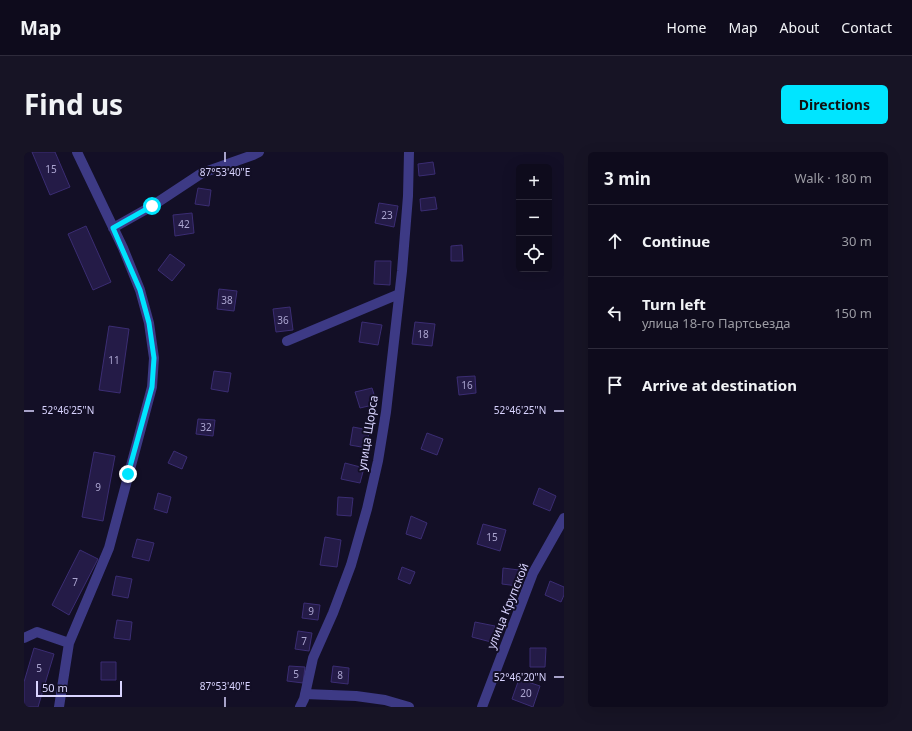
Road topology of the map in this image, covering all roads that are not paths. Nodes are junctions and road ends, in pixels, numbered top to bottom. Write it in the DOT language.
graph roads {
  1 [pos="77,152"];
  2 [pos="259,152"];
  3 [pos="409,152"];
  4 [pos="113,228"];
  5 [pos="399,294"];
  6 [pos="287,341"];
  7 [pos="564,518"];
  8 [pos="24,638"];
  9 [pos="69,643"];
  10 [pos="305,694"];
  11 [pos="58,707"];
  12 [pos="300,707"];
  13 [pos="409,707"];
  14 [pos="482,707"];
  1 -- 4 [label="street"];
  2 -- 4 [label="street"];
  3 -- 5 [label="street, улица Щорса"];
  4 -- 9 [label="street"];
  5 -- 6 [label="street"];
  5 -- 10 [label="street, улица Щорса"];
  7 -- 14 [label="street, улица Крупской"];
  8 -- 9 [label="street"];
  9 -- 11 [label="street"];
  10 -- 12 [label="street, улица Щорса"];
  10 -- 13 [label="street"];
}
